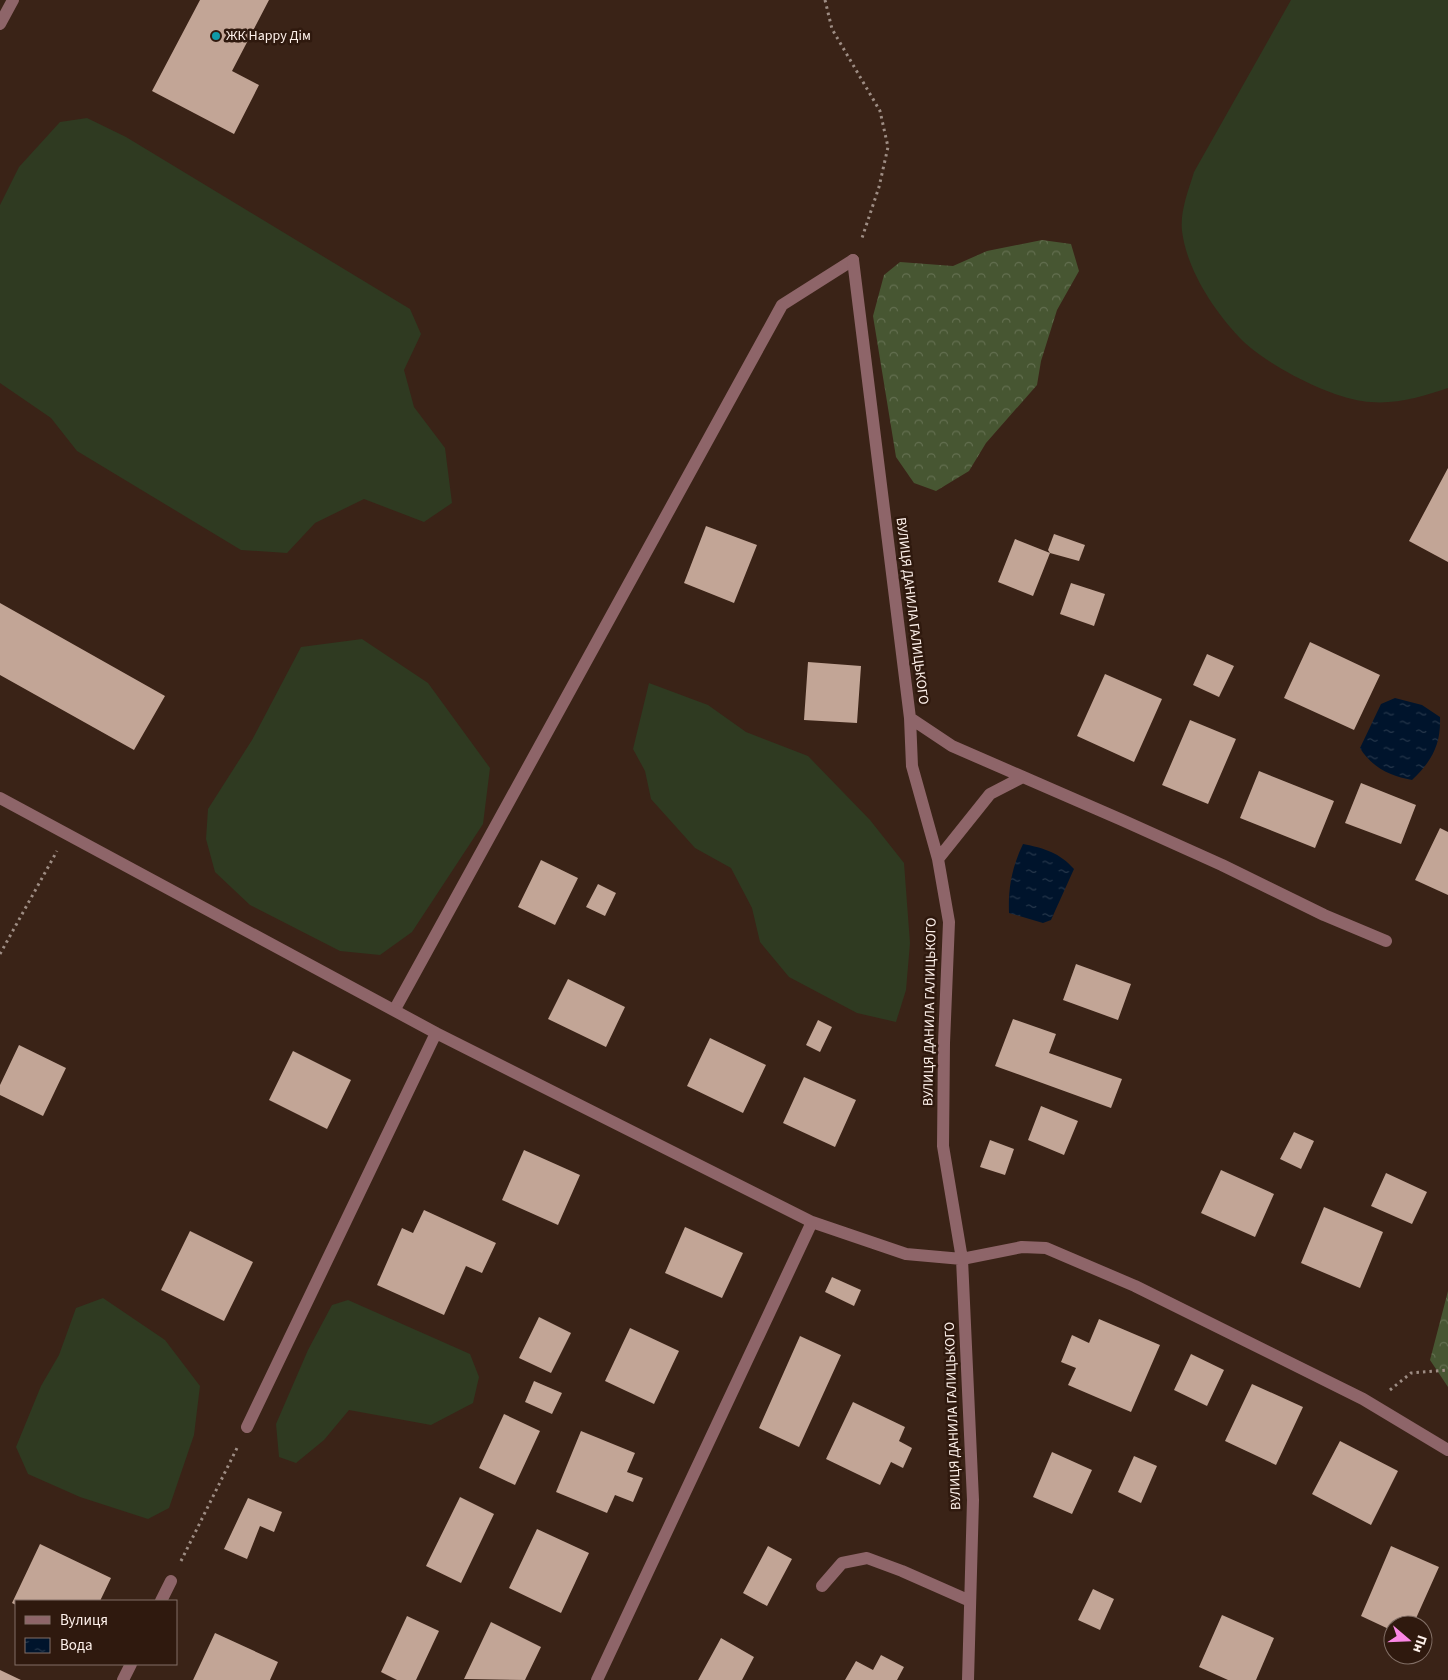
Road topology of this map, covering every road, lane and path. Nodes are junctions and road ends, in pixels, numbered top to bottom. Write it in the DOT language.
graph roads {
  1 [pos="13,0"];
  2 [pos="824,0"];
  3 [pos="0,24"];
  4 [pos="853,260"];
  5 [pos="910,718"];
  6 [pos="1023,777"];
  7 [pos="0,798"];
  8 [pos="67,833"];
  9 [pos="938,859"];
  10 [pos="1386,941"];
  11 [pos="0,954"];
  12 [pos="396,1009"];
  13 [pos="436,1033"];
  14 [pos="812,1222"];
  15 [pos="962,1259"];
  16 [pos="1448,1370"];
  17 [pos="1374,1405"];
  18 [pos="247,1428"];
  19 [pos="1448,1450"];
  20 [pos="171,1581"];
  21 [pos="822,1586"];
  22 [pos="162,1600"];
  23 [pos="970,1601"];
  24 [pos="130,1665"];
  25 [pos="123,1680"];
  26 [pos="597,1680"];
  27 [pos="968,1680"];
  1 -- 3 [label="street"];
  2 -- 4 [label="path"];
  4 -- 5 [label="street, ВУЛИЦЯ ДАНИЛА ГАЛИЦЬКОГО"];
  4 -- 12 [label="street"];
  5 -- 6 [label="street"];
  5 -- 9 [label="street, ВУЛИЦЯ ДАНИЛА ГАЛИЦЬКОГО"];
  6 -- 9 [label="street"];
  6 -- 10 [label="street"];
  7 -- 8 [label="street"];
  8 -- 11 [label="path"];
  8 -- 12 [label="street"];
  9 -- 15 [label="street, ВУЛИЦЯ ДАНИЛА ГАЛИЦЬКОГО"];
  12 -- 13 [label="street"];
  13 -- 14 [label="street"];
  13 -- 18 [label="street"];
  14 -- 15 [label="street"];
  14 -- 26 [label="street"];
  15 -- 17 [label="street"];
  15 -- 23 [label="street, ВУЛИЦЯ ДАНИЛА ГАЛИЦЬКОГО"];
  16 -- 17 [label="path"];
  17 -- 19 [label="street"];
  18 -- 20 [label="path"];
  20 -- 22 [label="street"];
  21 -- 23 [label="street"];
  23 -- 27 [label="street, ВУЛИЦЯ ДАНИЛА ГАЛИЦЬКОГО"];
  24 -- 25 [label="street"];
}
